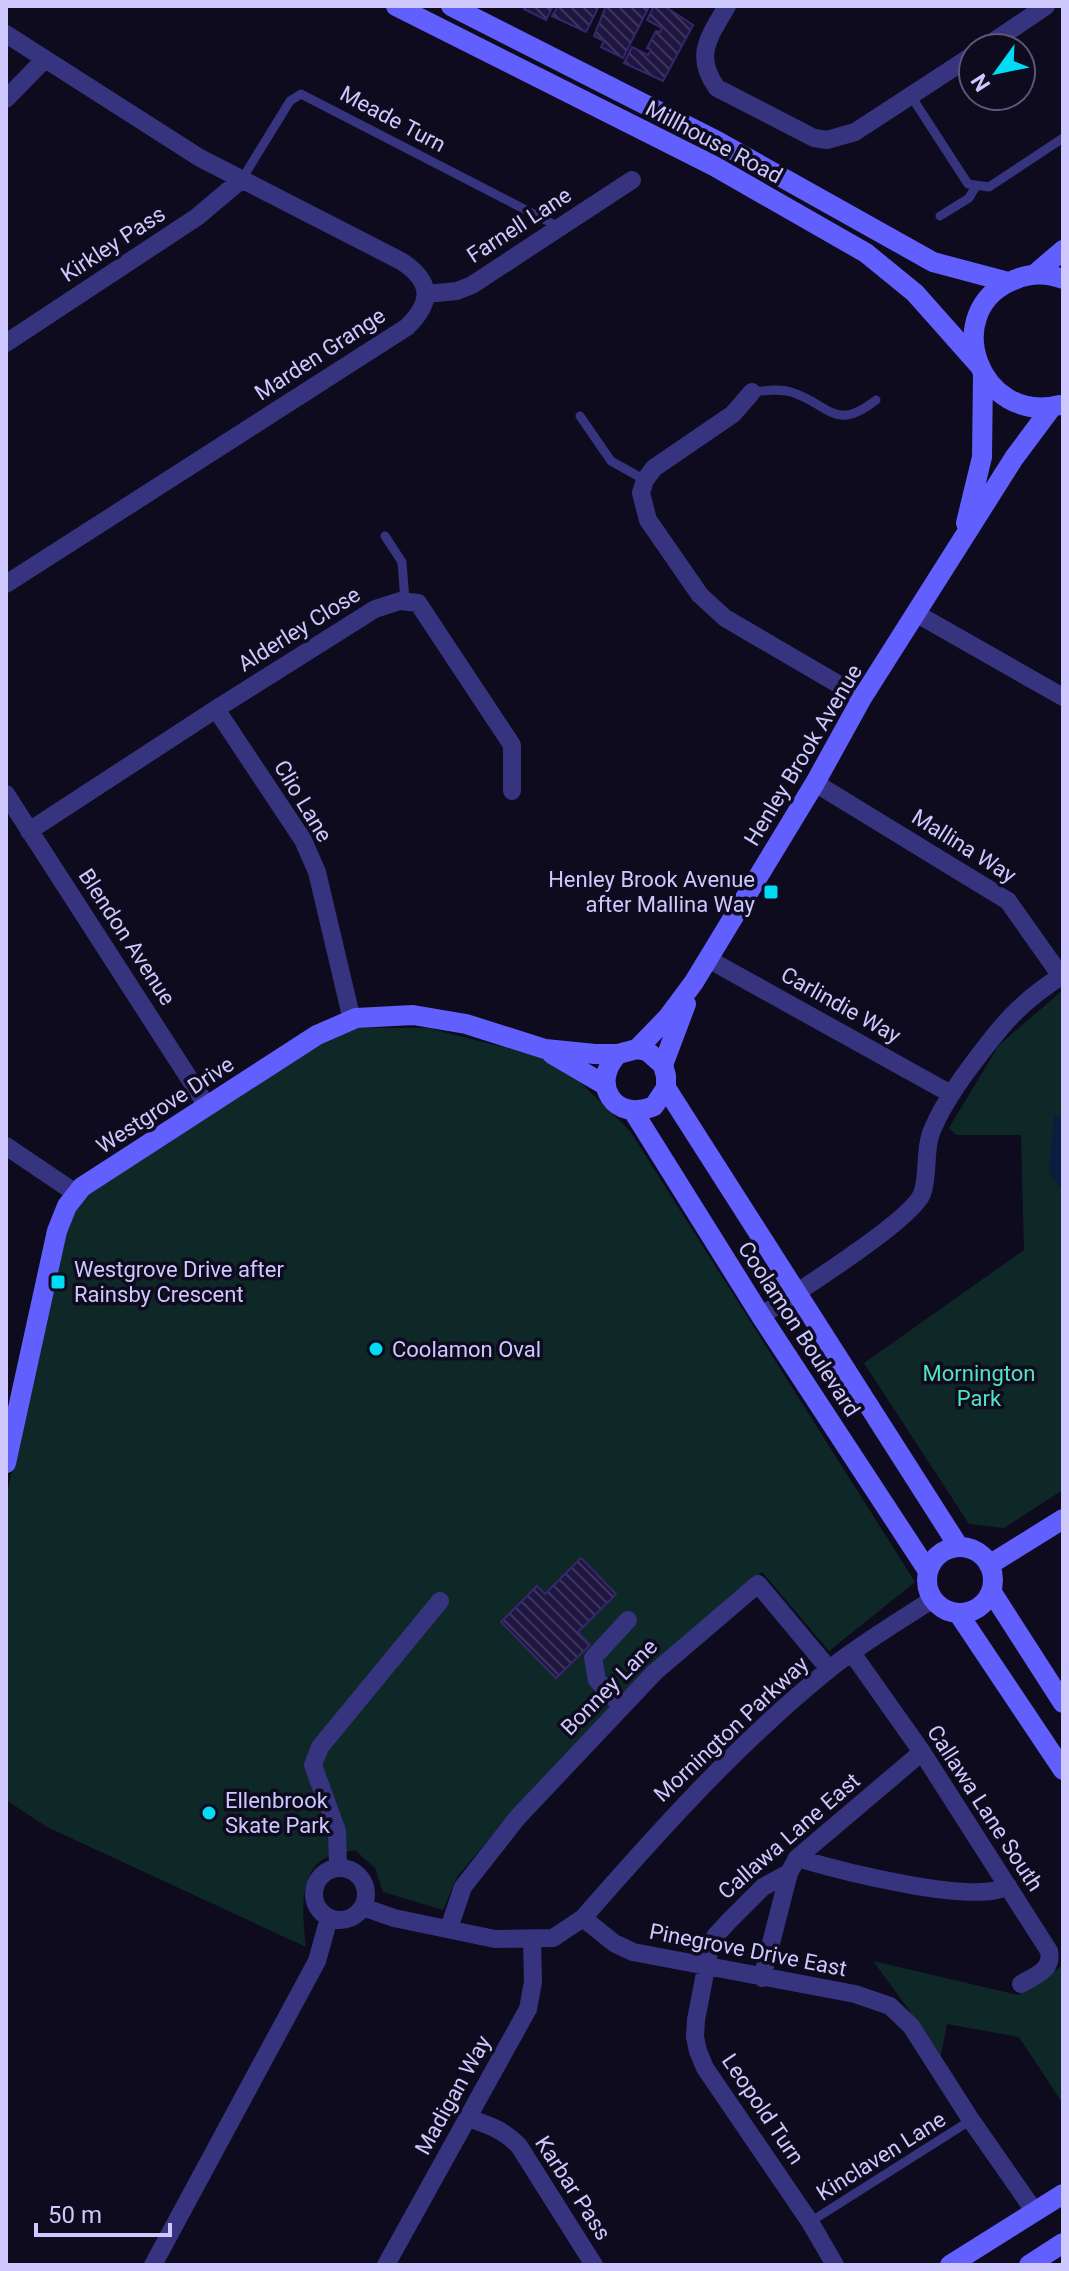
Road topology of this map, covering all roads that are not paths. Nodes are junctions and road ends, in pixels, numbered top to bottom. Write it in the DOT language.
graph roads {
  1 [pos="396,6"];
  2 [pos="451,6"];
  3 [pos="727,6"];
  4 [pos="1046,6"];
  5 [pos="1008,32"];
  6 [pos="6,34"];
  7 [pos="45,59"];
  8 [pos="957,66"];
  9 [pos="911,96"];
  10 [pos="6,99"];
  11 [pos="1063,138"];
  12 [pos="242,179"];
  13 [pos="632,180"];
  14 [pos="976,186"];
  15 [pos="940,216"];
  16 [pos="560,228"];
  17 [pos="1063,250"];
  18 [pos="1035,274"];
  19 [pos="1063,279"];
  20 [pos="1008,282"];
  21 [pos="426,294"];
  22 [pos="6,343"];
  23 [pos="980,369"];
  24 [pos="752,392"];
  25 [pos="876,400"];
  26 [pos="1058,405"];
  27 [pos="580,416"];
  28 [pos="645,480"];
  29 [pos="385,536"];
  30 [pos="954,553"];
  31 [pos="6,584"];
  32 [pos="405,601"];
  33 [pos="917,614"];
  34 [pos="1063,697"];
  35 [pos="862,698"];
  36 [pos="216,709"];
  37 [pos="815,783"];
  38 [pos="512,791"];
  39 [pos="6,794"];
  40 [pos="29,831"];
  41 [pos="708,959"];
  42 [pos="1062,975"];
  43 [pos="694,982"];
  44 [pos="352,1020"];
  45 [pos="545,1049"];
  46 [pos="627,1052"];
  47 [pos="663,1065"];
  48 [pos="605,1085"];
  49 [pos="666,1088"];
  50 [pos="951,1094"];
  51 [pos="207,1106"];
  52 [pos="633,1111"];
  53 [pos="6,1146"];
  54 [pos="77,1194"];
  55 [pos="797,1292"];
  56 [pos="761,1316"];
  57 [pos="6,1463"];
  58 [pos="1063,1519"];
  59 [pos="959,1547"];
  60 [pos="989,1565"];
  61 [pos="928,1571"];
  62 [pos="991,1591"];
  63 [pos="933,1599"];
  64 [pos="440,1601"];
  65 [pos="958,1613"];
  66 [pos="628,1620"];
  67 [pos="852,1653"];
  68 [pos="829,1669"];
  69 [pos="1063,1703"];
  70 [pos="621,1706"];
  71 [pos="922,1752"];
  72 [pos="1063,1770"];
  73 [pos="793,1866"];
  74 [pos="338,1867"];
  75 [pos="1008,1886"];
  76 [pos="363,1907"];
  77 [pos="329,1918"];
  78 [pos="583,1918"];
  79 [pos="449,1928"];
  80 [pos="532,1940"];
  81 [pos="707,1967"];
  82 [pos="762,1978"];
  83 [pos="1021,1984"];
  84 [pos="468,2118"];
  85 [pos="971,2120"];
  86 [pos="1063,2194"];
  87 [pos="1035,2212"];
  88 [pos="810,2222"];
  89 [pos="1063,2243"];
  90 [pos="153,2265"];
  91 [pos="386,2265"];
  92 [pos="594,2265"];
  93 [pos="835,2265"];
  94 [pos="950,2265"];
  95 [pos="1029,2265"];
  1 -- 23 [label="street, Millhouse Road"];
  2 -- 20 [label="street, Millhouse Road"];
  3 -- 9 [label="street"];
  4 -- 5 [label="street"];
  6 -- 7 [label="street"];
  7 -- 10 [label="street"];
  7 -- 12 [label="street"];
  8 -- 9 [label="street"];
  9 -- 14 [label="lane"];
  11 -- 14 [label="lane"];
  12 -- 16 [label="lane, Meade Turn"];
  12 -- 21 [label="street"];
  12 -- 22 [label="street, Kirkley Pass"];
  13 -- 16 [label="street, Farnell Lane"];
  14 -- 15 [label="lane"];
  16 -- 21 [label="street, Farnell Lane"];
  17 -- 18 [label="street"];
  18 -- 19 [label="street"];
  18 -- 20 [label="street"];
  20 -- 23 [label="street, Henley Brook Avenue"];
  21 -- 31 [label="street, Marden Grange"];
  23 -- 26 [label="street, Millhouse Road"];
  23 -- 30 [label="street, Henley Brook Avenue"];
  24 -- 25 [label="lane"];
  24 -- 28 [label="street"];
  26 -- 30 [label="street, Henley Brook Avenue"];
  27 -- 28 [label="lane"];
  28 -- 35 [label="street"];
  29 -- 32 [label="lane"];
  30 -- 33 [label="street, Henley Brook Avenue"];
  32 -- 36 [label="street, Alderley Close"];
  32 -- 38 [label="street"];
  33 -- 34 [label="street"];
  33 -- 35 [label="street, Henley Brook Avenue"];
  35 -- 37 [label="street, Henley Brook Avenue"];
  36 -- 40 [label="street, Alderley Close"];
  36 -- 44 [label="street, Clio Lane"];
  37 -- 41 [label="street, Henley Brook Avenue"];
  37 -- 42 [label="street, Mallina Way"];
  39 -- 40 [label="street, Blendon Avenue"];
  40 -- 51 [label="street, Blendon Avenue"];
  41 -- 43 [label="street, Henley Brook Avenue"];
  41 -- 50 [label="street, Carlindie Way"];
  42 -- 50 [label="street"];
  43 -- 46 [label="street, Henley Brook Avenue"];
  43 -- 47 [label="street, Henley Brook Avenue"];
  44 -- 45 [label="street, Westgrove Drive"];
  44 -- 51 [label="street, Westgrove Drive"];
  45 -- 46 [label="street, Westgrove Drive"];
  45 -- 48 [label="street, Westgrove Drive"];
  46 -- 47 [label="street"];
  46 -- 48 [label="street"];
  47 -- 49 [label="street"];
  48 -- 52 [label="street"];
  49 -- 52 [label="street"];
  49 -- 55 [label="street, Coolamon Boulevard"];
  50 -- 55 [label="street"];
  51 -- 54 [label="street, Westgrove Drive"];
  52 -- 56 [label="street, Coolamon Boulevard"];
  53 -- 54 [label="street"];
  54 -- 57 [label="street, Westgrove Drive"];
  55 -- 56 [label="street"];
  55 -- 59 [label="street, Coolamon Boulevard"];
  56 -- 61 [label="street, Coolamon Boulevard"];
  58 -- 60 [label="street"];
  59 -- 60 [label="street"];
  59 -- 61 [label="street"];
  60 -- 62 [label="street"];
  61 -- 63 [label="street"];
  62 -- 65 [label="street"];
  62 -- 69 [label="street"];
  63 -- 65 [label="street"];
  63 -- 67 [label="street, Mornington Parkway"];
  64 -- 74 [label="street"];
  65 -- 72 [label="street"];
  66 -- 70 [label="street"];
  67 -- 68 [label="street, Mornington Parkway"];
  67 -- 71 [label="street, Callawa Lane South"];
  68 -- 70 [label="street, Bonney Lane"];
  68 -- 78 [label="street, Mornington Parkway"];
  70 -- 79 [label="street, Bonney Lane"];
  71 -- 73 [label="street, Callawa Lane East"];
  71 -- 75 [label="street, Callawa Lane South"];
  73 -- 75 [label="street"];
  73 -- 81 [label="street, Callawa Lane East"];
  73 -- 82 [label="street"];
  74 -- 76 [label="street"];
  74 -- 77 [label="street"];
  75 -- 83 [label="street, Callawa Lane South"];
  76 -- 77 [label="street"];
  76 -- 79 [label="street"];
  77 -- 90 [label="street"];
  78 -- 80 [label="street"];
  78 -- 81 [label="street, Pinegrove Drive East"];
  79 -- 80 [label="street"];
  80 -- 84 [label="street, Madigan Way"];
  81 -- 82 [label="street, Pinegrove Drive East"];
  81 -- 88 [label="street, Leopold Turn"];
  82 -- 85 [label="street, Pinegrove Drive East"];
  84 -- 91 [label="street, Madigan Way"];
  84 -- 92 [label="street, Karbar Pass"];
  85 -- 87 [label="street, Pinegrove Drive East"];
  85 -- 88 [label="lane, Kinclaven Lane"];
  86 -- 87 [label="street"];
  87 -- 94 [label="street"];
  88 -- 93 [label="street, Leopold Turn"];
  89 -- 95 [label="street"];
}
